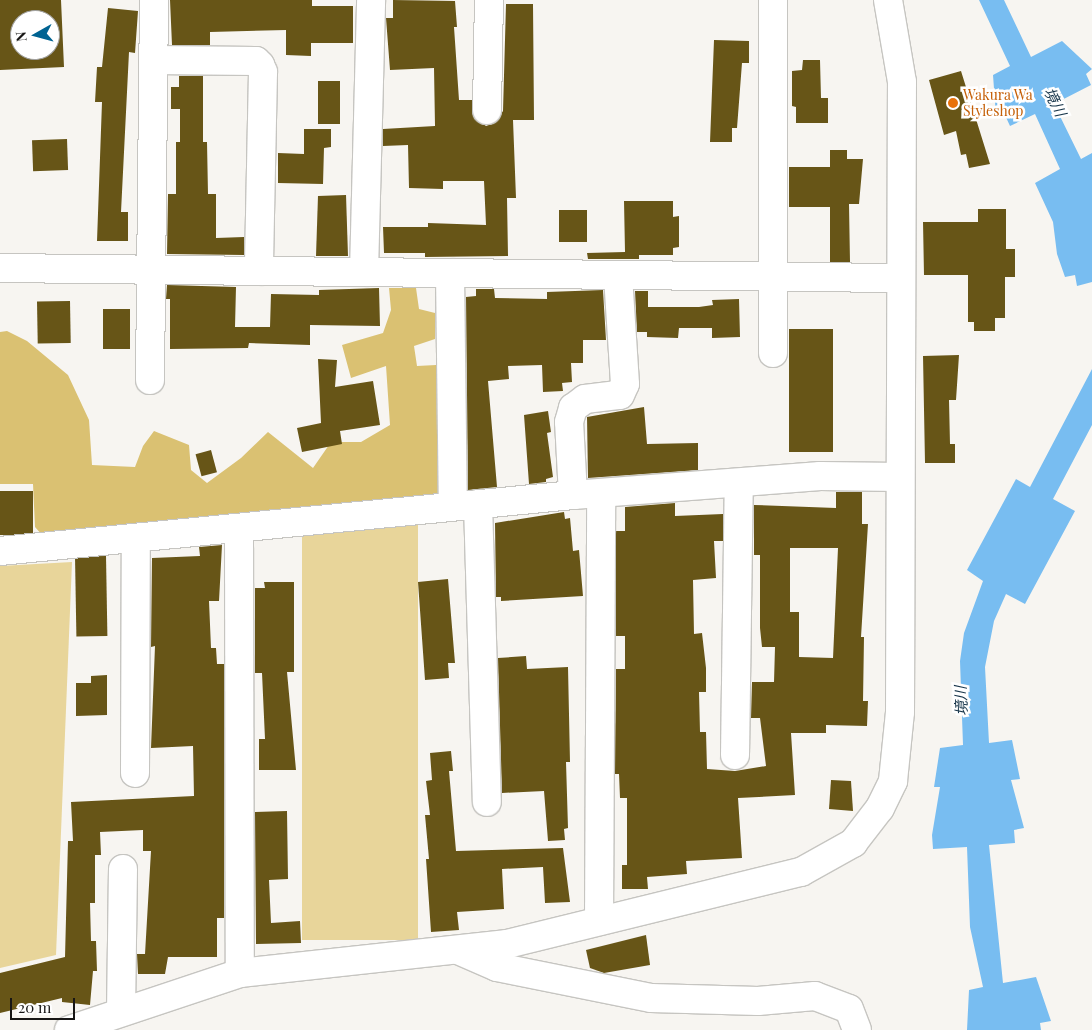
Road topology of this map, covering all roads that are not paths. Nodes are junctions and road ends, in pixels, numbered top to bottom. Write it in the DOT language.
graph roads {
  1 [pos="154,0"];
  2 [pos="371,0"];
  3 [pos="488,0"];
  4 [pos="773,0"];
  5 [pos="888,0"];
  6 [pos="154,60"];
  7 [pos="487,110"];
  8 [pos="0,268"];
  9 [pos="151,270"];
  10 [pos="258,271"];
  11 [pos="364,272"];
  12 [pos="450,273"];
  13 [pos="618,275"];
  14 [pos="773,276"];
  15 [pos="900,278"];
  16 [pos="773,353"];
  17 [pos="150,380"];
  18 [pos="900,477"];
  19 [pos="739,483"];
  20 [pos="601,493"];
  21 [pos="573,495"];
  22 [pos="465,505"];
  23 [pos="239,528"];
  24 [pos="136,539"];
  25 [pos="0,551"];
  26 [pos="735,754"];
  27 [pos="136,773"];
  28 [pos="487,802"];
  29 [pos="123,869"];
  30 [pos="599,921"];
  31 [pos="460,951"];
  32 [pos="240,973"];
  33 [pos="121,1012"];
  34 [pos="69,1030"];
  35 [pos="857,1030"];
  1 -- 6 [label="street"];
  2 -- 11 [label="street"];
  3 -- 7 [label="street"];
  4 -- 14 [label="street"];
  5 -- 15 [label="street"];
  6 -- 9 [label="street"];
  6 -- 10 [label="street"];
  8 -- 9 [label="street"];
  9 -- 10 [label="street"];
  9 -- 17 [label="street"];
  10 -- 11 [label="street"];
  11 -- 12 [label="street"];
  12 -- 13 [label="street"];
  12 -- 22 [label="street"];
  13 -- 14 [label="street"];
  13 -- 21 [label="street"];
  14 -- 15 [label="street"];
  14 -- 16 [label="street"];
  15 -- 18 [label="street"];
  18 -- 19 [label="street"];
  18 -- 30 [label="street"];
  19 -- 20 [label="street"];
  19 -- 26 [label="street"];
  20 -- 21 [label="street"];
  20 -- 30 [label="street"];
  21 -- 22 [label="street"];
  22 -- 23 [label="street"];
  22 -- 28 [label="street"];
  23 -- 24 [label="street"];
  23 -- 32 [label="street"];
  24 -- 25 [label="street"];
  24 -- 27 [label="street"];
  29 -- 33 [label="street"];
  30 -- 31 [label="street"];
  31 -- 32 [label="street"];
  31 -- 35 [label="street"];
  32 -- 33 [label="street"];
  33 -- 34 [label="street"];
}
